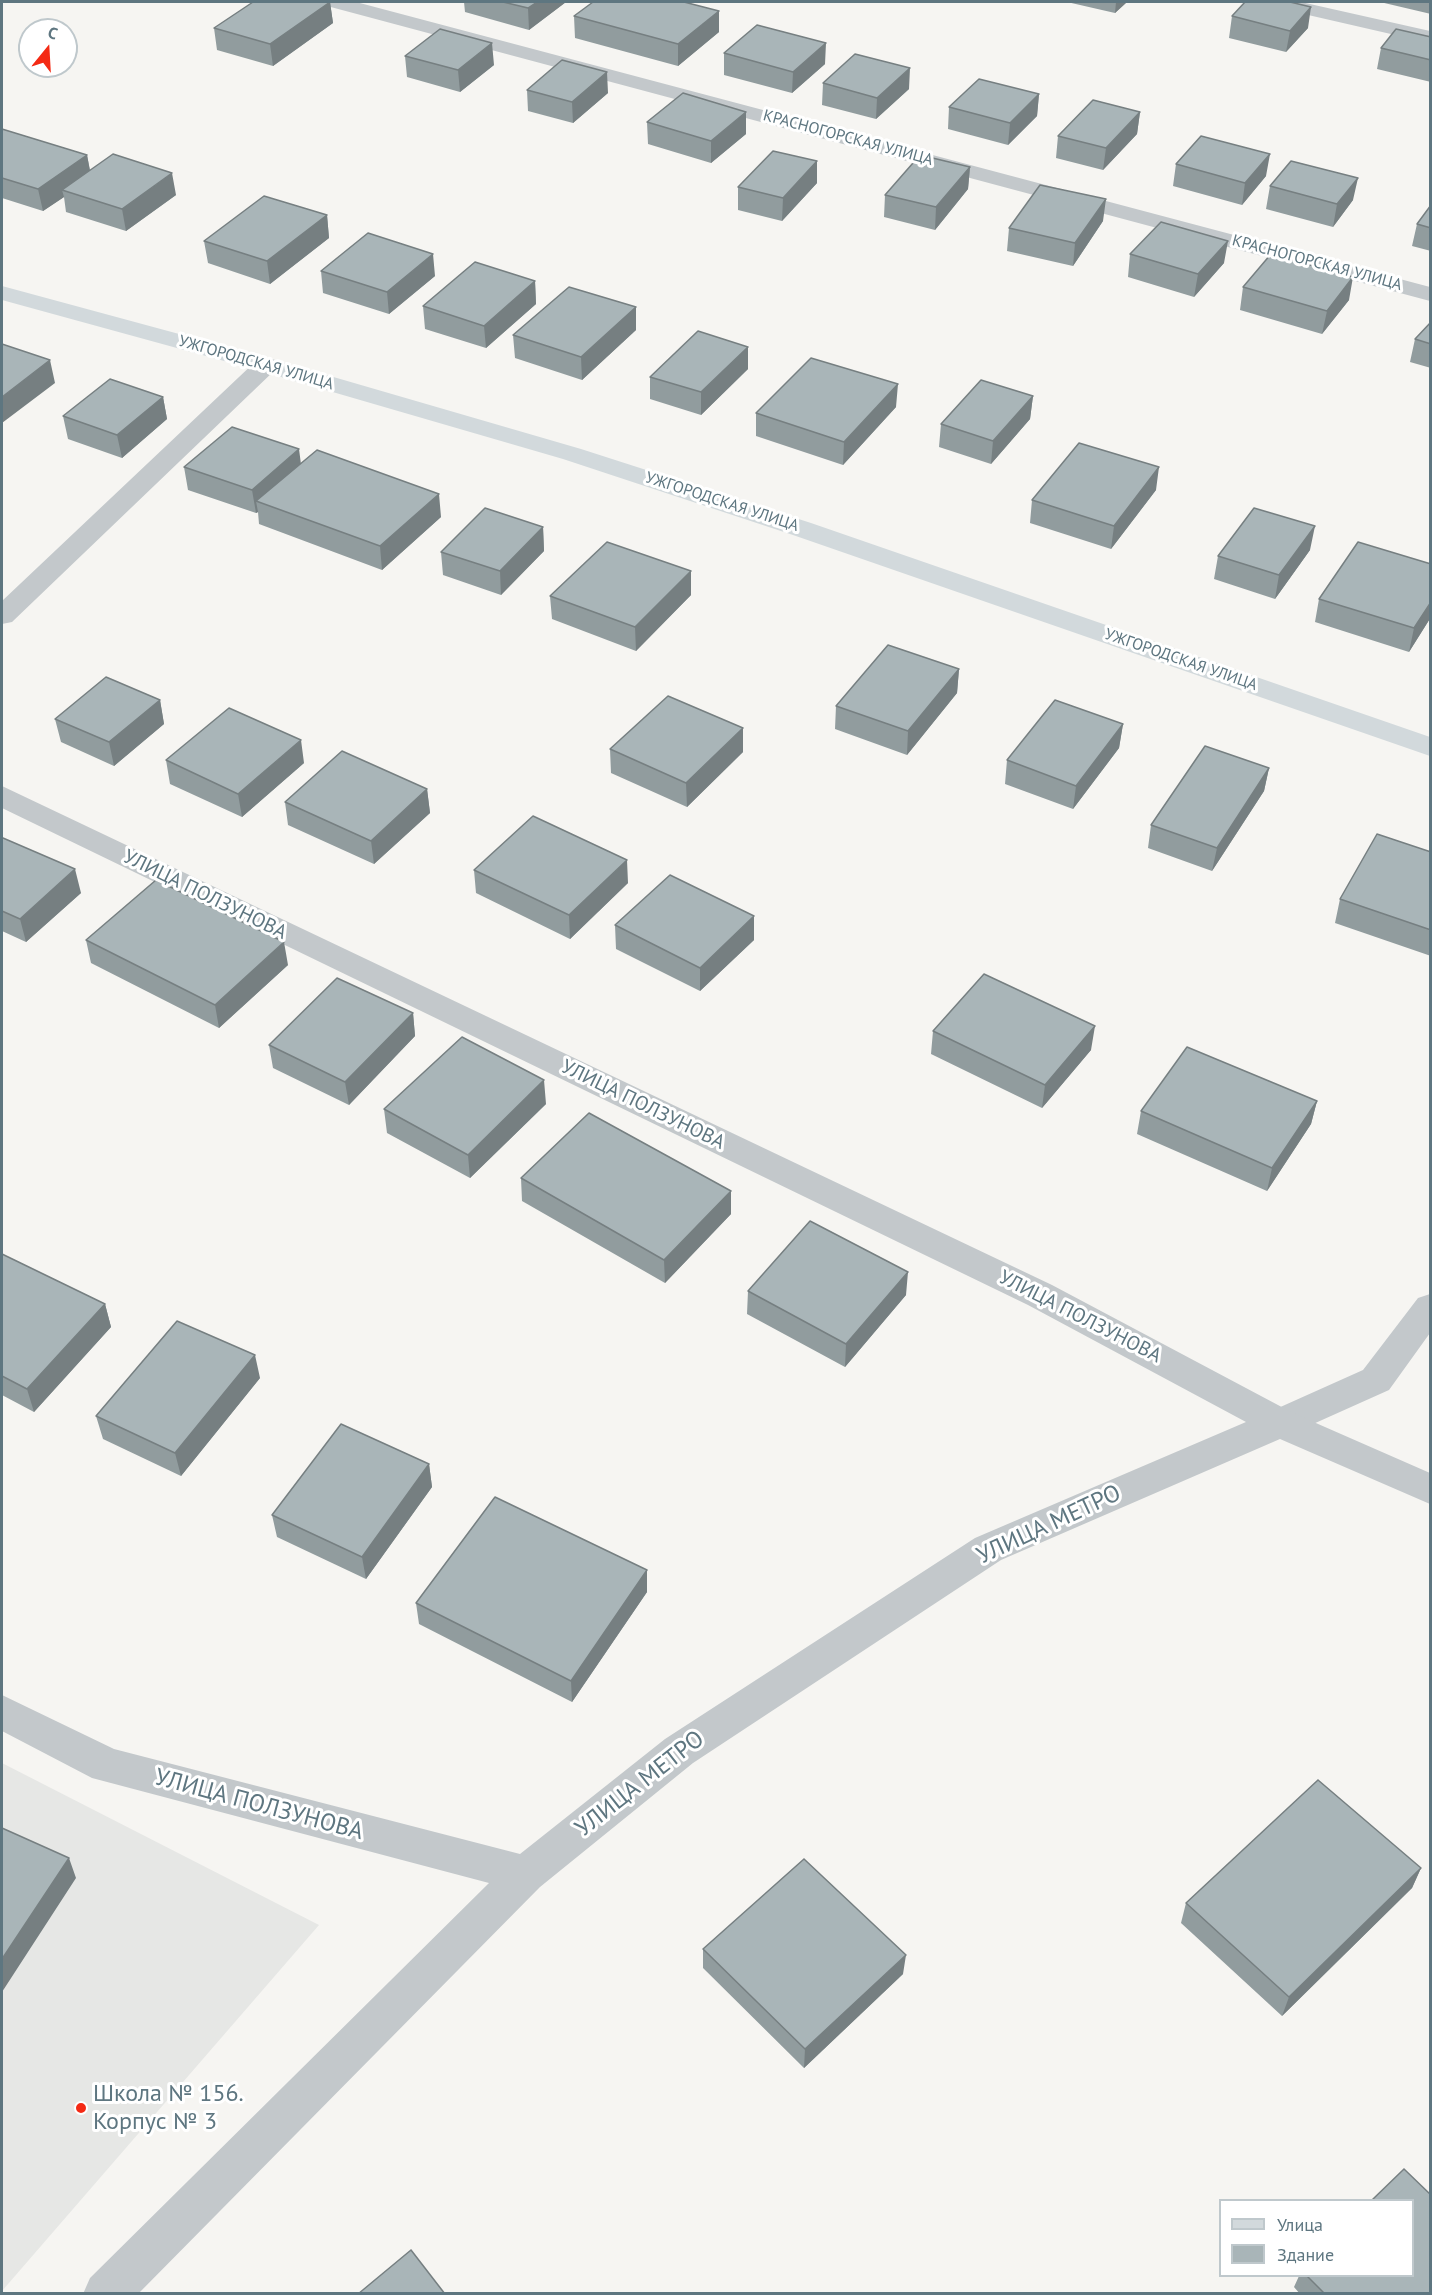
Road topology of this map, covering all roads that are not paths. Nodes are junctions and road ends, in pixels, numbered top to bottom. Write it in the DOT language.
graph roads {
  1 [pos="334,2"];
  2 [pos="1276,2"];
  3 [pos="1431,37"];
  4 [pos="2,293"];
  5 [pos="1431,294"];
  6 [pos="266,365"];
  7 [pos="2,616"];
  8 [pos="1431,747"];
  9 [pos="2,796"];
  10 [pos="1431,1308"];
  11 [pos="1280,1423"];
  12 [pos="1431,1489"];
  13 [pos="2,1712"];
  14 [pos="526,1874"];
  15 [pos="106,2294"];
  1 -- 5 [label="street, КРАСНОГОРСКАЯ УЛИЦА"];
  2 -- 3 [label="street"];
  4 -- 6 [label="main road, УЖГОРОДСКАЯ УЛИЦА"];
  6 -- 7 [label="street"];
  6 -- 8 [label="main road, УЖГОРОДСКАЯ УЛИЦА"];
  9 -- 11 [label="street, УЛИЦА ПОЛЗУНОВА"];
  10 -- 11 [label="street, УЛИЦА МЕТРО"];
  11 -- 12 [label="street, УЛИЦА ПОЛЗУНОВА"];
  11 -- 14 [label="street, УЛИЦА МЕТРО"];
  13 -- 14 [label="street, УЛИЦА ПОЛЗУНОВА"];
  14 -- 15 [label="street, УЛИЦА МЕТРО"];
}
